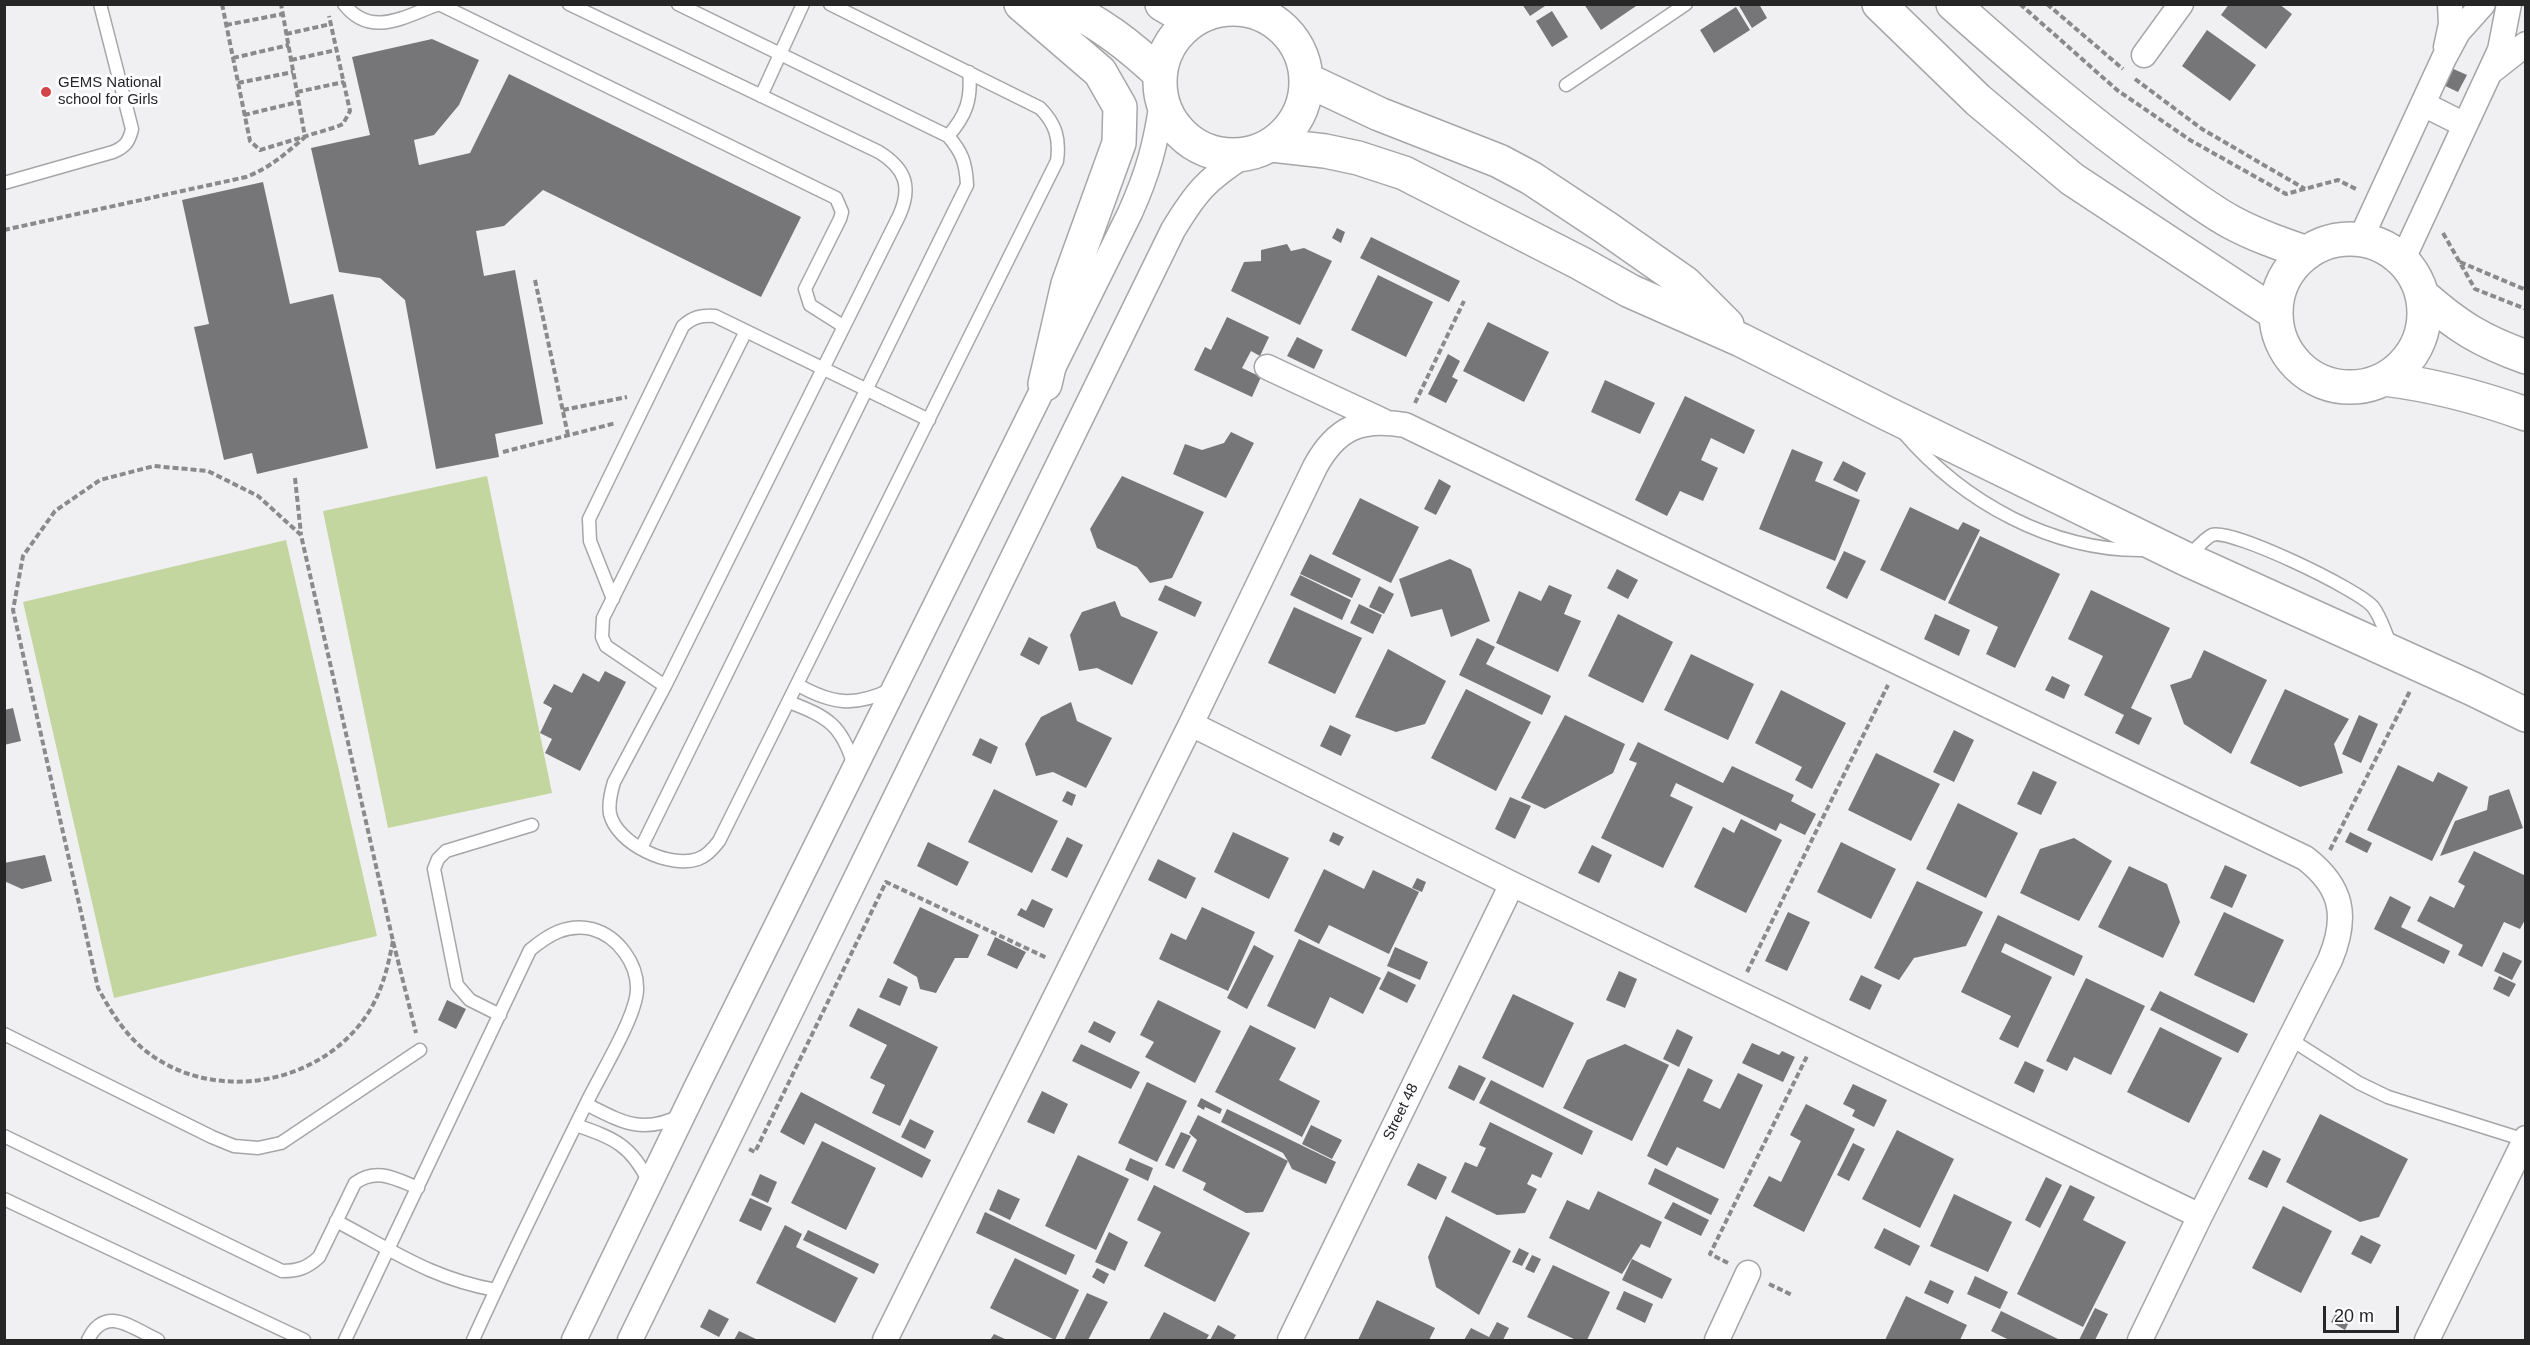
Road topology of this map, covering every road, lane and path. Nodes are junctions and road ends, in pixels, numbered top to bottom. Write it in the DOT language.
graph roads {
  1 [pos="100,4"];
  2 [pos="222,4"];
  3 [pos="281,4"];
  4 [pos="439,4"];
  5 [pos="569,4"];
  6 [pos="678,4"];
  7 [pos="803,4"];
  8 [pos="830,4"];
  9 [pos="1021,4"];
  10 [pos="1062,4"];
  11 [pos="1161,4"];
  12 [pos="1686,4"];
  13 [pos="1879,4"];
  14 [pos="1953,4"];
  15 [pos="2020,4"];
  16 [pos="2047,4"];
  17 [pos="2181,4"];
  18 [pos="2450,4"];
  19 [pos="2482,4"];
  20 [pos="2510,4"];
  21 [pos="347,7"];
  22 [pos="283,14"];
  23 [pos="328,14"];
  24 [pos="1191,21"];
  25 [pos="331,24"];
  26 [pos="226,25"];
  27 [pos="286,34"];
  28 [pos="2526,44"];
  29 [pos="288,45"];
  30 [pos="336,50"];
  31 [pos="780,54"];
  32 [pos="2144,55"];
  33 [pos="233,58"];
  34 [pos="2444,58"];
  35 [pos="291,60"];
  36 [pos="2124,70"];
  37 [pos="293,72"];
  38 [pos="969,72"];
  39 [pos="2489,74"];
  40 [pos="2132,77"];
  41 [pos="1307,80"];
  42 [pos="344,82"];
  43 [pos="238,83"];
  44 [pos="1566,85"];
  45 [pos="1161,87"];
  46 [pos="297,93"];
  47 [pos="761,96"];
  48 [pos="298,102"];
  49 [pos="2423,104"];
  50 [pos="244,115"];
  51 [pos="2465,125"];
  52 [pos="948,136"];
  53 [pos="305,137"];
  54 [pos="1258,150"];
  55 [pos="4,183"];
  56 [pos="2306,189"];
  57 [pos="2378,200"];
  58 [pos="2421,223"];
  59 [pos="4,230"];
  60 [pos="2360,240"];
  61 [pos="2307,253"];
  62 [pos="2402,261"];
  63 [pos="2460,262"];
  64 [pos="536,279"];
  65 [pos="2526,290"];
  66 [pos="2422,295"];
  67 [pos="1464,301"];
  68 [pos="2526,309"];
  69 [pos="2275,313"];
  70 [pos="843,326"];
  71 [pos="746,331"];
  72 [pos="1741,340"];
  73 [pos="2526,357"];
  74 [pos="1267,367"];
  75 [pos="822,368"];
  76 [pos="2384,379"];
  77 [pos="1045,384"];
  78 [pos="865,389"];
  79 [pos="650,392"];
  80 [pos="563,410"];
  81 [pos="2526,414"];
  82 [pos="638,417"];
  83 [pos="929,420"];
  84 [pos="1394,423"];
  85 [pos="568,435"];
  86 [pos="503,452"];
  87 [pos="295,478"];
  88 [pos="301,535"];
  89 [pos="613,599"];
  90 [pos="2409,660"];
  91 [pos="1899,663"];
  92 [pos="798,685"];
  93 [pos="665,686"];
  94 [pos="894,688"];
  95 [pos="789,702"];
  96 [pos="2526,715"];
  97 [pos="1191,724"];
  98 [pos="855,766"];
  99 [pos="532,825"];
  100 [pos="640,848"];
  101 [pos="2320,869"];
  102 [pos="1512,884"];
  103 [pos="393,941"];
  104 [pos="1069,968"];
  105 [pos="1736,992"];
  106 [pos="500,1015"];
  107 [pos="1819,1032"];
  108 [pos="4,1034"];
  109 [pos="2290,1039"];
  110 [pos="420,1050"];
  111 [pos="586,1104"];
  112 [pos="683,1115"];
  113 [pos="576,1125"];
  114 [pos="4,1136"];
  115 [pos="728,1138"];
  116 [pos="2525,1139"];
  117 [pos="650,1185"];
  118 [pos="418,1188"];
  119 [pos="4,1199"];
  120 [pos="2200,1216"];
  121 [pos="336,1221"];
  122 [pos="388,1248"];
  123 [pos="1748,1273"];
  124 [pos="496,1290"];
  125 [pos="1792,1295"];
  126 [pos="88,1341"];
  127 [pos="158,1341"];
  128 [pos="304,1341"];
  129 [pos="345,1341"];
  130 [pos="473,1341"];
  131 [pos="574,1341"];
  132 [pos="630,1341"];
  133 [pos="885,1341"];
  134 [pos="1290,1341"];
  135 [pos="1717,1341"];
  136 [pos="2140,1341"];
  137 [pos="2427,1341"];
  1 -- 55 [label="lane"];
  2 -- 26 [label="path"];
  3 -- 22 [label="path"];
  4 -- 21 [label="lane"];
  4 -- 70 [label="lane"];
  5 -- 47 [label="lane"];
  6 -- 31 [label="lane"];
  7 -- 31 [label="lane"];
  8 -- 38 [label="lane"];
  9 -- 77 [label="street"];
  10 -- 45 [label="street"];
  11 -- 24 [label="street"];
  12 -- 44 [label="lane"];
  13 -- 69 [label="street"];
  14 -- 61 [label="street"];
  15 -- 56 [label="path"];
  16 -- 36 [label="path"];
  17 -- 32 [label="street"];
  18 -- 34 [label="street"];
  19 -- 34 [label="street"];
  20 -- 39 [label="street"];
  22 -- 26 [label="path"];
  22 -- 27 [label="path"];
  23 -- 25 [label="path"];
  24 -- 41 [label="street"];
  24 -- 45 [label="street"];
  25 -- 27 [label="path"];
  25 -- 30 [label="path"];
  26 -- 33 [label="path"];
  27 -- 29 [label="path"];
  28 -- 39 [label="street"];
  29 -- 33 [label="path"];
  29 -- 35 [label="path"];
  30 -- 35 [label="path"];
  30 -- 42 [label="path"];
  31 -- 47 [label="lane"];
  31 -- 52 [label="lane"];
  33 -- 43 [label="path"];
  34 -- 49 [label="street"];
  35 -- 37 [label="path"];
  37 -- 43 [label="path"];
  37 -- 46 [label="path"];
  38 -- 52 [label="lane"];
  38 -- 83 [label="lane"];
  39 -- 51 [label="street"];
  40 -- 56 [label="path"];
  41 -- 54 [label="street"];
  41 -- 72 [label="street"];
  42 -- 46 [label="path"];
  42 -- 53 [label="path"];
  43 -- 50 [label="path"];
  45 -- 54 [label="street"];
  45 -- 77 [label="street"];
  46 -- 48 [label="path"];
  47 -- 70 [label="lane"];
  48 -- 50 [label="path"];
  48 -- 53 [label="path"];
  49 -- 51 [label="street"];
  49 -- 57 [label="street"];
  50 -- 53 [label="path"];
  51 -- 58 [label="street"];
  52 -- 78 [label="lane"];
  53 -- 59 [label="path"];
  54 -- 72 [label="street"];
  54 -- 115 [label="street"];
  56 -- 57 [label="path"];
  57 -- 60 [label="street"];
  58 -- 62 [label="street"];
  58 -- 63 [label="path"];
  60 -- 61 [label="street"];
  60 -- 62 [label="street"];
  61 -- 69 [label="street"];
  62 -- 66 [label="street"];
  63 -- 65 [label="path"];
  63 -- 68 [label="path"];
  64 -- 80 [label="path"];
  66 -- 73 [label="street"];
  66 -- 76 [label="street"];
  67 -- 84 [label="path"];
  69 -- 76 [label="street"];
  70 -- 75 [label="lane"];
  71 -- 75 [label="lane"];
  71 -- 79 [label="lane"];
  71 -- 89 [label="lane"];
  72 -- 90 [label="street"];
  74 -- 84 [label="street"];
  75 -- 78 [label="lane"];
  75 -- 93 [label="lane"];
  76 -- 81 [label="street"];
  77 -- 94 [label="street"];
  78 -- 83 [label="lane"];
  78 -- 100 [label="lane"];
  79 -- 80 [label="path"];
  79 -- 82 [label="lane"];
  80 -- 85 [label="path"];
  82 -- 85 [label="path"];
  82 -- 89 [label="lane"];
  83 -- 92 [label="lane"];
  84 -- 91 [label="street"];
  84 -- 97 [label="street"];
  85 -- 86 [label="path"];
  87 -- 88 [label="path"];
  88 -- 103 [label="path"];
  88 -- 103 [label="path"];
  89 -- 93 [label="lane"];
  90 -- 96 [label="street"];
  90 -- 101 [label="path"];
  91 -- 101 [label="street"];
  91 -- 105 [label="path"];
  92 -- 94 [label="lane"];
  92 -- 95 [label="lane"];
  93 -- 100 [label="lane"];
  94 -- 98 [label="street"];
  95 -- 98 [label="lane"];
  95 -- 100 [label="lane"];
  97 -- 102 [label="street"];
  97 -- 104 [label="street"];
  98 -- 112 [label="street"];
  99 -- 106 [label="lane"];
  101 -- 109 [label="street"];
  102 -- 105 [label="street"];
  102 -- 134 [label="street, Street 48"];
  103 -- 110 [label="path"];
  104 -- 115 [label="path"];
  104 -- 133 [label="street"];
  105 -- 107 [label="street"];
  106 -- 111 [label="lane"];
  106 -- 118 [label="lane"];
  107 -- 120 [label="street"];
  107 -- 123 [label="path"];
  108 -- 110 [label="lane"];
  109 -- 116 [label="lane"];
  109 -- 120 [label="street"];
  111 -- 112 [label="lane"];
  111 -- 113 [label="lane"];
  112 -- 117 [label="street"];
  113 -- 117 [label="lane"];
  113 -- 124 [label="lane"];
  114 -- 121 [label="lane"];
  115 -- 132 [label="street"];
  116 -- 137 [label="street"];
  117 -- 131 [label="street"];
  118 -- 121 [label="lane"];
  118 -- 122 [label="lane"];
  119 -- 128 [label="lane"];
  120 -- 136 [label="street"];
  121 -- 122 [label="lane"];
  122 -- 124 [label="lane"];
  122 -- 129 [label="lane"];
  123 -- 125 [label="path"];
  123 -- 135 [label="street"];
  124 -- 130 [label="lane"];
  126 -- 127 [label="lane"];
}
